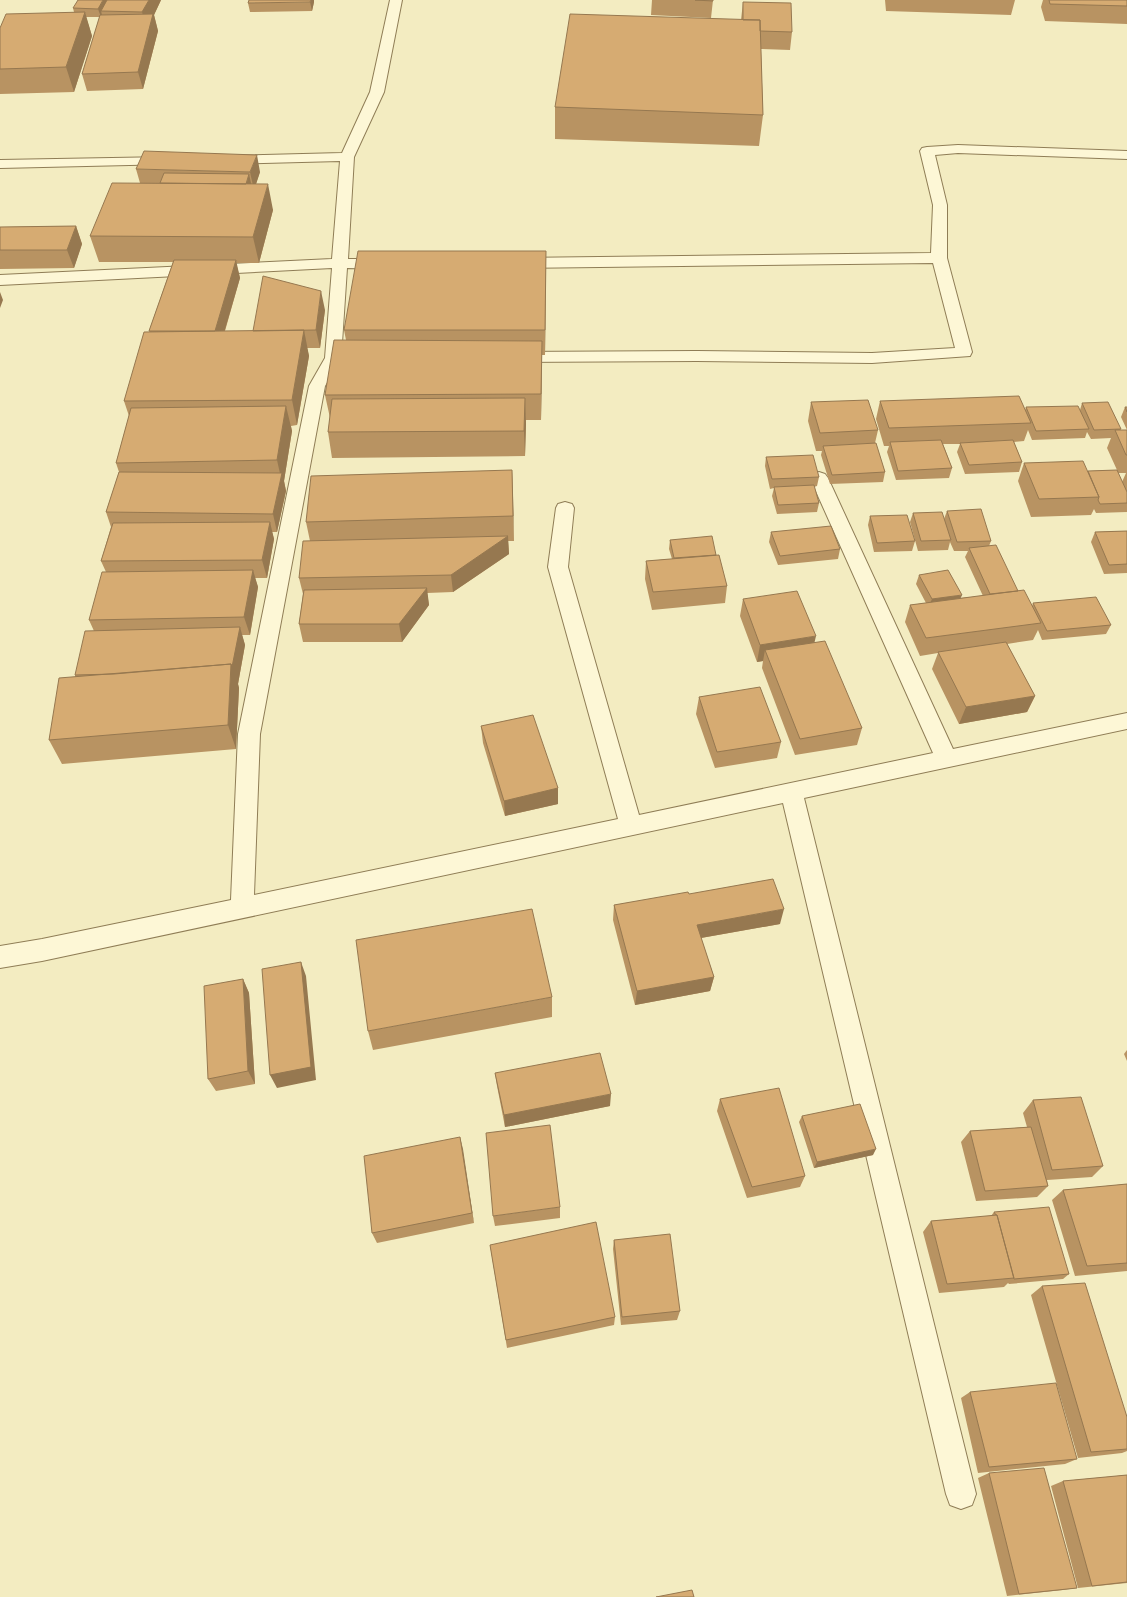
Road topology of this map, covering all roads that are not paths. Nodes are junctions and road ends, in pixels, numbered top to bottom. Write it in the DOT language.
graph roads {
  1 [pos="396,0"];
  2 [pos="1127,155"];
  3 [pos="347,157"];
  4 [pos="213,160"];
  5 [pos="182,161"];
  6 [pos="0,164"];
  7 [pos="939,258"];
  8 [pos="341,263"];
  9 [pos="502,263"];
  10 [pos="398,264"];
  11 [pos="0,280"];
  12 [pos="499,357"];
  13 [pos="819,478"];
  14 [pos="565,508"];
  15 [pos="1127,721"];
  16 [pos="946,758"];
  17 [pos="791,791"];
  18 [pos="631,825"];
  19 [pos="242,907"];
  20 [pos="0,957"];
  21 [pos="961,1494"];
  1 -- 3 [label="street"];
  2 -- 7 [label="street"];
  3 -- 4 [label="street"];
  3 -- 8 [label="street"];
  5 -- 6 [label="street"];
  7 -- 9 [label="street"];
  7 -- 12 [label="street"];
  8 -- 10 [label="street"];
  8 -- 11 [label="street"];
  8 -- 19 [label="street"];
  13 -- 16 [label="street"];
  14 -- 18 [label="street"];
  15 -- 16 [label="street"];
  16 -- 17 [label="street"];
  17 -- 18 [label="street"];
  17 -- 21 [label="street"];
  18 -- 19 [label="street"];
  19 -- 20 [label="street"];
}
